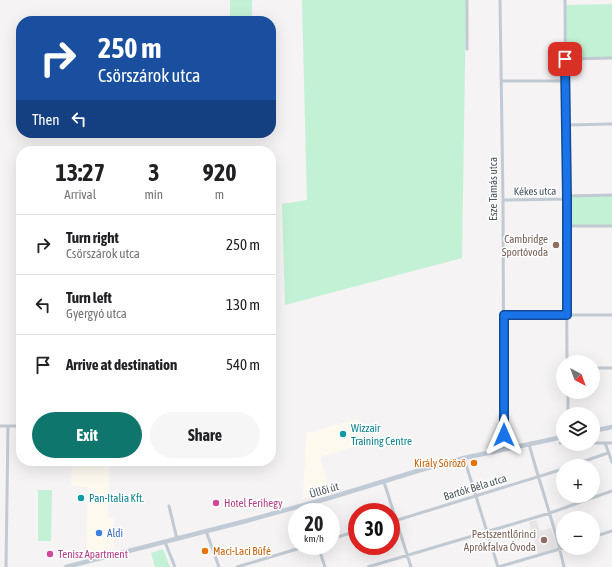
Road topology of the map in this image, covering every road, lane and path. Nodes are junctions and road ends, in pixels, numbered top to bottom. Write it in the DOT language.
graph roads {
  1 [pos="467,0"];
  2 [pos="500,0"];
  3 [pos="565,0"];
  4 [pos="468,49"];
  5 [pos="612,58"];
  6 [pos="565,59"];
  7 [pos="502,81"];
  8 [pos="566,81"];
  9 [pos="612,124"];
  10 [pos="566,125"];
  11 [pos="612,195"];
  12 [pos="567,197"];
  13 [pos="503,200"];
  14 [pos="568,226"];
  15 [pos="612,226"];
  16 [pos="504,315"];
  17 [pos="567,315"];
  18 [pos="612,315"];
  19 [pos="567,355"];
  20 [pos="600,368"];
  21 [pos="612,368"];
  22 [pos="0,426"];
  23 [pos="8,426"];
  24 [pos="16,426"];
  25 [pos="612,427"];
  26 [pos="600,430"];
  27 [pos="556,438"];
  28 [pos="600,443"];
  29 [pos="605,443"];
  30 [pos="612,443"];
  31 [pos="530,444"];
  32 [pos="504,449"];
  33 [pos="608,453"];
  34 [pos="464,458"];
  35 [pos="590,459"];
  36 [pos="612,462"];
  37 [pos="556,471"];
  38 [pos="538,477"];
  39 [pos="384,482"];
  40 [pos="612,491"];
  41 [pos="476,496"];
  42 [pos="310,503"];
  43 [pos="391,503"];
  44 [pos="169,506"];
  45 [pos="288,509"];
  46 [pos="550,513"];
  47 [pos="400,519"];
  48 [pos="556,530"];
  49 [pos="487,531"];
  50 [pos="612,531"];
  51 [pos="206,532"];
  52 [pos="400,532"];
  53 [pos="600,535"];
  54 [pos="177,539"];
  55 [pos="165,542"];
  56 [pos="556,550"];
  57 [pos="288,552"];
  58 [pos="321,555"];
  59 [pos="408,555"];
  60 [pos="563,555"];
  61 [pos="6,567"];
  62 [pos="66,567"];
  63 [pos="175,567"];
  64 [pos="219,567"];
  65 [pos="237,567"];
  66 [pos="325,567"];
  67 [pos="368,567"];
  68 [pos="411,567"];
  69 [pos="498,567"];
  70 [pos="564,567"];
  1 -- 4 [label="street"];
  2 -- 7 [label="street, Esze Tamás utca"];
  3 -- 6 [label="street"];
  5 -- 6 [label="street"];
  6 -- 8 [label="street"];
  7 -- 8 [label="street"];
  7 -- 13 [label="street, Esze Tamás utca"];
  8 -- 10 [label="street"];
  9 -- 10 [label="street"];
  10 -- 12 [label="street"];
  11 -- 12 [label="street, Kékes utca"];
  12 -- 13 [label="street, Kékes utca"];
  12 -- 14 [label="street"];
  13 -- 16 [label="street, Esze Tamás utca"];
  14 -- 15 [label="street"];
  14 -- 17 [label="street"];
  16 -- 17 [label="street"];
  16 -- 32 [label="street, Esze Tamás utca"];
  17 -- 18 [label="street"];
  17 -- 19 [label="street"];
  20 -- 21 [label="street"];
  22 -- 23 [label="street"];
  23 -- 24 [label="street"];
  23 -- 61 [label="street"];
  25 -- 26 [label="main road"];
  27 -- 31 [label="main road, Üllői út"];
  28 -- 29 [label="street"];
  29 -- 30 [label="street"];
  29 -- 33 [label="street"];
  31 -- 32 [label="main road, Üllői út"];
  31 -- 38 [label="street"];
  32 -- 34 [label="main road, Üllői út"];
  33 -- 35 [label="street"];
  33 -- 36 [label="street"];
  34 -- 39 [label="main road, Üllői út"];
  34 -- 41 [label="street"];
  37 -- 38 [label="street, Bartók Béla utca"];
  38 -- 41 [label="street, Bartók Béla utca"];
  38 -- 46 [label="street"];
  39 -- 42 [label="main road, Üllői út"];
  39 -- 43 [label="street"];
  40 -- 46 [label="street"];
  41 -- 47 [label="street, Bartók Béla utca"];
  41 -- 49 [label="street"];
  44 -- 54 [label="street"];
  45 -- 51 [label="main road, Üllői út"];
  46 -- 48 [label="street"];
  46 -- 49 [label="street"];
  49 -- 59 [label="street"];
  49 -- 69 [label="street"];
  50 -- 53 [label="street"];
  51 -- 54 [label="main road, Üllői út"];
  51 -- 64 [label="street"];
  52 -- 59 [label="street"];
  54 -- 55 [label="main road, Üllői út"];
  55 -- 62 [label="main road, Üllői út"];
  55 -- 63 [label="street"];
  56 -- 69 [label="street"];
  57 -- 65 [label="street"];
  58 -- 66 [label="street"];
  59 -- 67 [label="street"];
  59 -- 68 [label="street"];
  60 -- 70 [label="street"];
}
